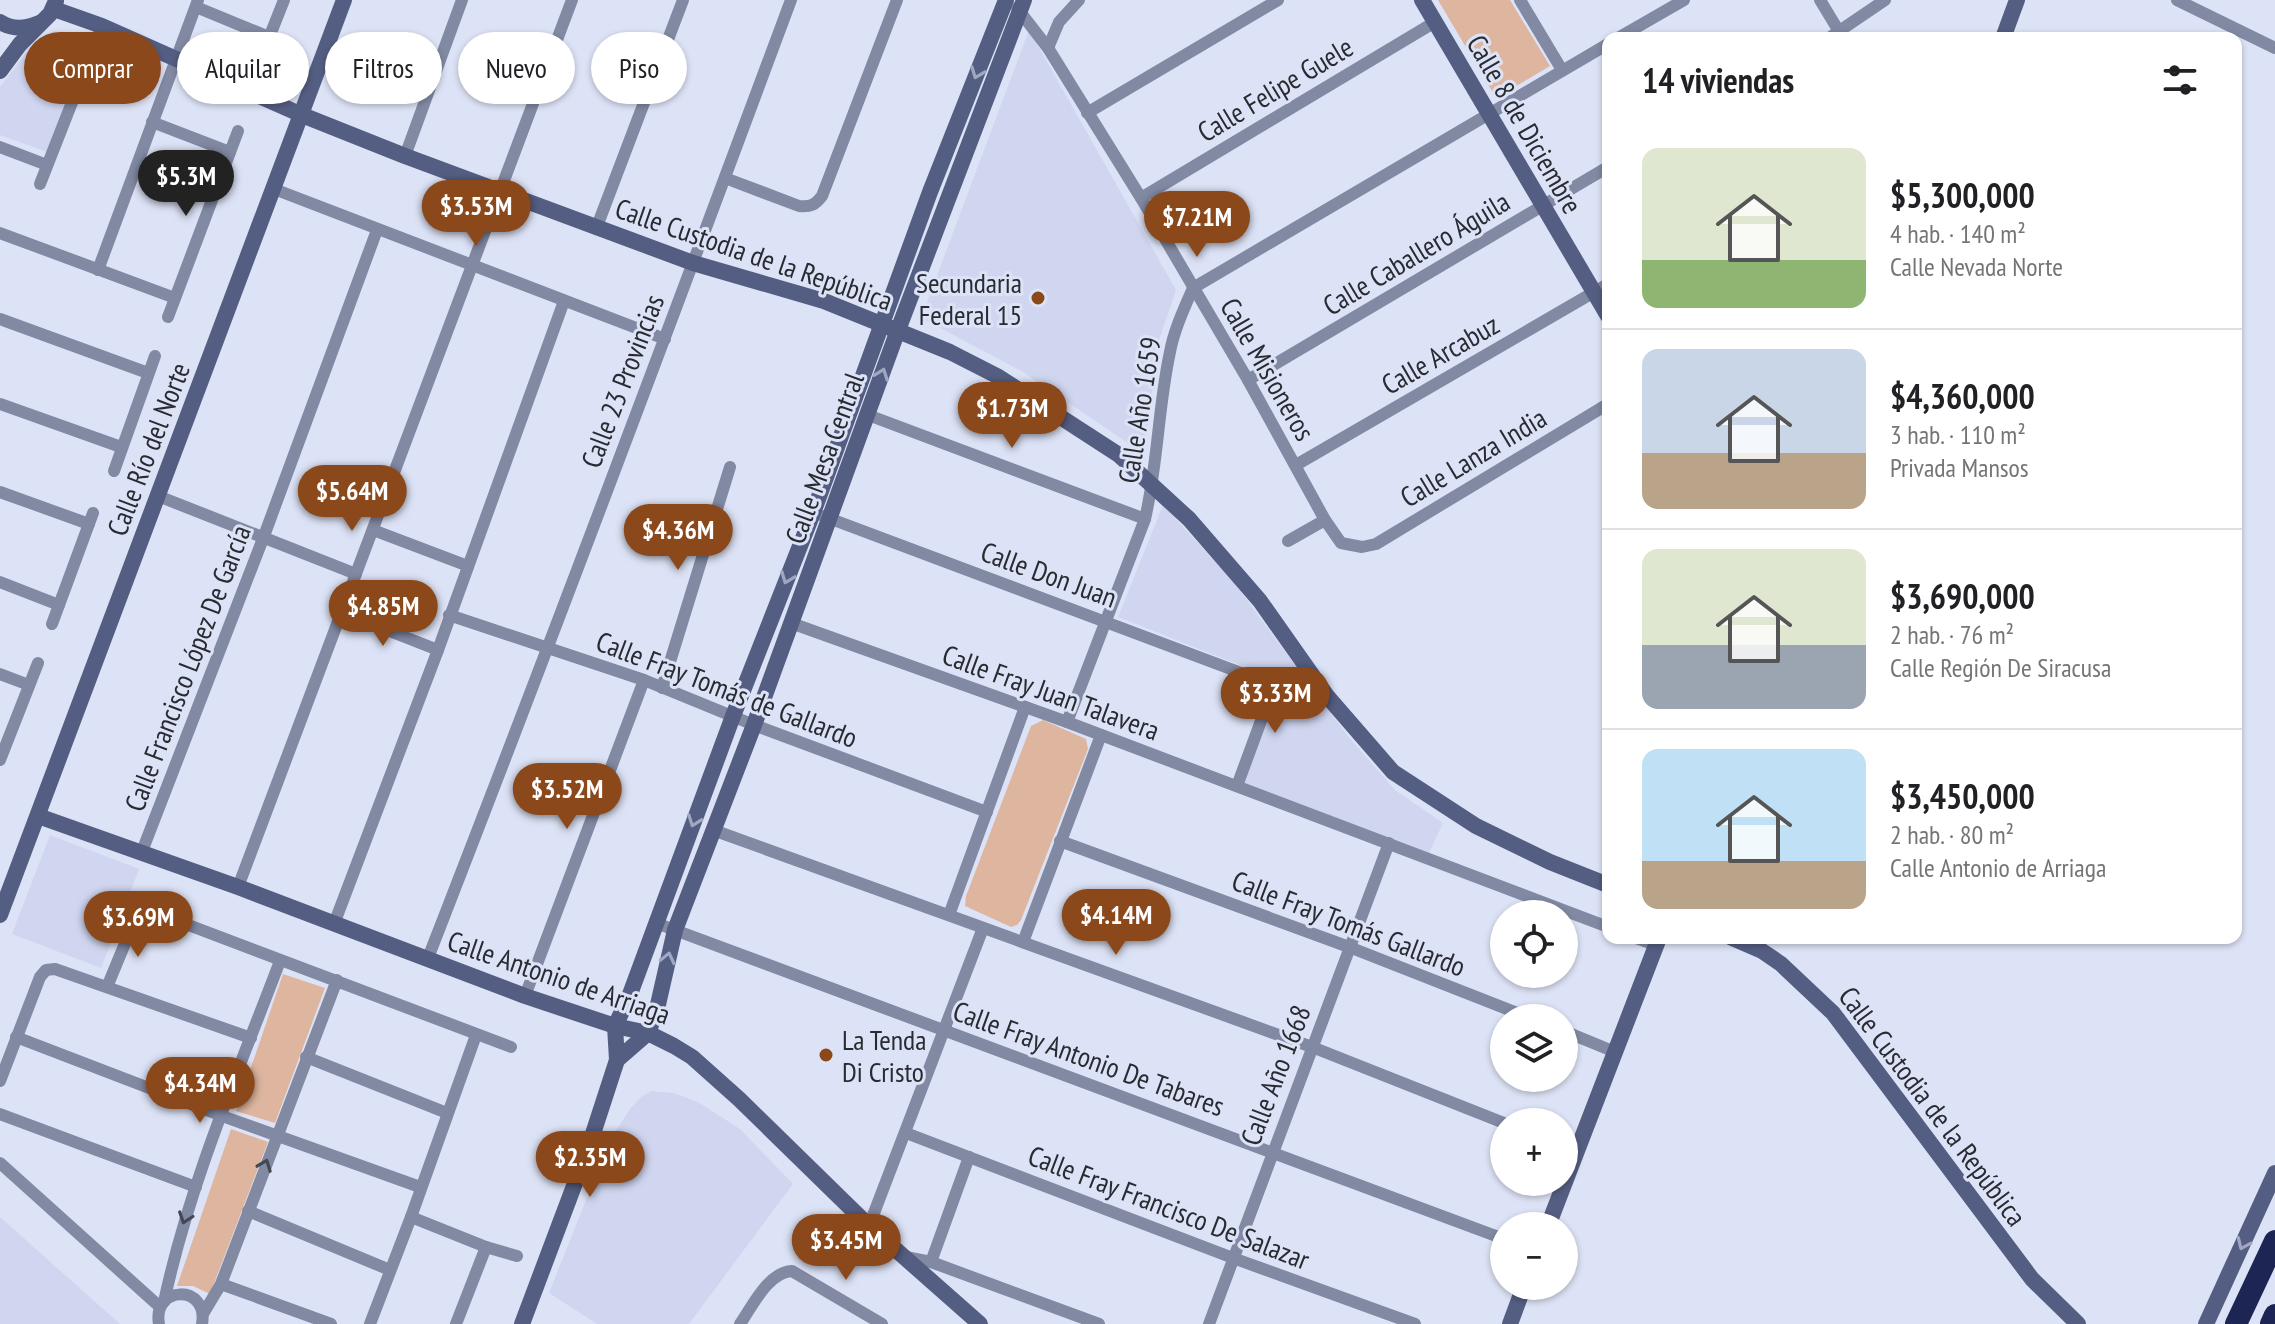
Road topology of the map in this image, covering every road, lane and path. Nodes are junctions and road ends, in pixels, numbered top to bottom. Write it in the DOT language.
graph roads {
  1 [pos="284,0"];
  2 [pos="344,0"];
  3 [pos="462,0"];
  4 [pos="572,0"];
  5 [pos="683,0"];
  6 [pos="791,0"];
  7 [pos="897,0"];
  8 [pos="1079,0"];
  9 [pos="1278,0"];
  10 [pos="1422,0"];
  11 [pos="1520,0"];
  12 [pos="1684,0"];
  13 [pos="1820,0"];
  14 [pos="1885,0"];
  15 [pos="2017,0"];
  16 [pos="2177,0"];
  17 [pos="1015,3"];
  18 [pos="197,4"];
  19 [pos="51,10"];
  20 [pos="0,22"];
  21 [pos="1435,22"];
  22 [pos="102,26"];
  23 [pos="258,32"];
  24 [pos="271,32"];
  25 [pos="1628,32"];
  26 [pos="1835,32"];
  27 [pos="1842,32"];
  28 [pos="2005,32"];
  29 [pos="1602,47"];
  30 [pos="1048,48"];
  31 [pos="2275,48"];
  32 [pos="175,60"];
  33 [pos="1562,70"];
  34 [pos="0,71"];
  35 [pos="1087,113"];
  36 [pos="1489,114"];
  37 [pos="302,115"];
  38 [pos="152,122"];
  39 [pos="238,131"];
  40 [pos="0,147"];
  41 [pos="230,152"];
  42 [pos="405,156"];
  43 [pos="47,165"];
  44 [pos="1602,171"];
  45 [pos="725,178"];
  46 [pos="40,184"];
  47 [pos="274,189"];
  48 [pos="500,193"];
  49 [pos="1141,198"];
  50 [pos="1543,205"];
  51 [pos="596,229"];
  52 [pos="377,230"];
  53 [pos="0,233"];
  54 [pos="693,263"];
  55 [pos="470,266"];
  56 [pos="98,270"];
  57 [pos="1193,288"];
  58 [pos="1601,288"];
  59 [pos="175,298"];
  60 [pos="564,301"];
  61 [pos="168,317"];
  62 [pos="0,319"];
  63 [pos="881,323"];
  64 [pos="898,330"];
  65 [pos="665,339"];
  66 [pos="155,356"];
  67 [pos="148,373"];
  68 [pos="1248,380"];
  69 [pos="0,404"];
  70 [pos="1602,408"];
  71 [pos="868,415"];
  72 [pos="121,447"];
  73 [pos="1296,465"];
  74 [pos="730,467"];
  75 [pos="114,471"];
  76 [pos="1153,485"];
  77 [pos="0,492"];
  78 [pos="158,496"];
  79 [pos="821,516"];
  80 [pos="1145,519"];
  81 [pos="1325,520"];
  82 [pos="373,530"];
  83 [pos="264,536"];
  84 [pos="1288,541"];
  85 [pos="1362,547"];
  86 [pos="468,566"];
  87 [pos="356,574"];
  88 [pos="0,582"];
  89 [pos="59,605"];
  90 [pos="341,612"];
  91 [pos="449,615"];
  92 [pos="1106,621"];
  93 [pos="791,623"];
  94 [pos="52,624"];
  95 [pos="549,648"];
  96 [pos="438,650"];
  97 [pos="38,663"];
  98 [pos="0,674"];
  99 [pos="644,680"];
  100 [pos="29,685"];
  101 [pos="662,688"];
  102 [pos="1025,707"];
  103 [pos="733,716"];
  104 [pos="1067,722"];
  105 [pos="754,725"];
  106 [pos="1101,735"];
  107 [pos="0,760"];
  108 [pos="1237,786"];
  109 [pos="987,812"];
  110 [pos="38,816"];
  111 [pos="713,830"];
  112 [pos="1060,841"];
  113 [pos="1389,843"];
  114 [pos="141,854"];
  115 [pos="1602,883"];
  116 [pos="238,887"];
  117 [pos="0,915"];
  118 [pos="949,915"];
  119 [pos="656,923"];
  120 [pos="334,924"];
  121 [pos="1602,925"];
  122 [pos="983,928"];
  123 [pos="675,930"];
  124 [pos="1023,942"];
  125 [pos="1656,944"];
  126 [pos="1746,944"];
  127 [pos="1349,947"];
  128 [pos="428,958"];
  129 [pos="280,961"];
  130 [pos="337,980"];
  131 [pos="107,987"];
  132 [pos="525,996"];
  133 [pos="1494,1004"];
  134 [pos="615,1026"];
  135 [pos="946,1030"];
  136 [pos="648,1033"];
  137 [pos="476,1035"];
  138 [pos="16,1037"];
  139 [pos="1578,1037"];
  140 [pos="251,1038"];
  141 [pos="511,1047"];
  142 [pos="1312,1047"];
  143 [pos="1615,1052"];
  144 [pos="306,1057"];
  145 [pos="617,1060"];
  146 [pos="0,1081"];
  147 [pos="447,1113"];
  148 [pos="0,1114"];
  149 [pos="222,1116"];
  150 [pos="1490,1117"];
  151 [pos="1578,1132"];
  152 [pos="906,1133"];
  153 [pos="276,1135"];
  154 [pos="1271,1151"];
  155 [pos="969,1157"];
  156 [pos="0,1163"];
  157 [pos="2275,1173"];
  158 [pos="196,1187"];
  159 [pos="420,1187"];
  160 [pos="248,1211"];
  161 [pos="411,1217"];
  162 [pos="869,1226"];
  163 [pos="1490,1234"];
  164 [pos="2275,1241"];
  165 [pos="486,1247"];
  166 [pos="517,1256"];
  167 [pos="901,1256"];
  168 [pos="1233,1258"];
  169 [pos="931,1262"];
  170 [pos="390,1270"];
  171 [pos="221,1284"];
  172 [pos="1519,1300"];
  173 [pos="162,1304"];
  174 [pos="2275,1315"];
  175 [pos="202,1319"];
  176 [pos="159,1324"];
  177 [pos="331,1324"];
  178 [pos="370,1324"];
  179 [pos="456,1324"];
  180 [pos="522,1324"];
  181 [pos="740,1324"];
  182 [pos="882,1324"];
  183 [pos="980,1324"];
  184 [pos="1099,1324"];
  185 [pos="1209,1324"];
  186 [pos="1415,1324"];
  187 [pos="1510,1324"];
  188 [pos="2078,1324"];
  189 [pos="2206,1324"];
  190 [pos="2236,1324"];
  191 [pos="2271,1324"];
  1 -- 24 [label="street"];
  2 -- 37 [label="main road, Calle Río del Norte"];
  3 -- 42 [label="street"];
  4 -- 48 [label="street"];
  5 -- 51 [label="street"];
  6 -- 45 [label="street, Calle 23 Provincias"];
  7 -- 45 [label="street"];
  8 -- 30 [label="street"];
  9 -- 35 [label="street"];
  10 -- 21 [label="main road, Calle 8 de Diciembre"];
  11 -- 33 [label="street"];
  12 -- 25 [label="street"];
  13 -- 26 [label="street"];
  14 -- 27 [label="street"];
  15 -- 28 [label="main road"];
  16 -- 31 [label="street"];
  17 -- 30 [label="street, Calle Misioneros"];
  17 -- 63 [label="main road, Calle Mesa Central, one-way"];
  17 -- 64 [label="main road, Calle Mesa Central"];
  18 -- 23 [label="street"];
  18 -- 32 [label="street"];
  19 -- 20 [label="main road"];
  19 -- 22 [label="main road, Calle Custodia de la República"];
  19 -- 34 [label="main road"];
  21 -- 36 [label="main road, Calle 8 de Diciembre"];
  21 -- 49 [label="street, Calle Felipe Guele"];
  22 -- 32 [label="main road, Calle Custodia de la República"];
  22 -- 43 [label="street"];
  29 -- 33 [label="street"];
  30 -- 35 [label="street, Calle Misioneros"];
  32 -- 37 [label="main road, Calle Custodia de la República"];
  32 -- 38 [label="street"];
  33 -- 36 [label="street"];
  35 -- 49 [label="street, Calle Misioneros"];
  36 -- 50 [label="main road, Calle 8 de Diciembre"];
  36 -- 57 [label="street"];
  37 -- 42 [label="main road, Calle Custodia de la República"];
  37 -- 47 [label="main road, Calle Río del Norte"];
  38 -- 41 [label="street"];
  38 -- 56 [label="street"];
  39 -- 41 [label="street"];
  40 -- 43 [label="street"];
  41 -- 59 [label="street"];
  42 -- 48 [label="main road, Calle Custodia de la República"];
  43 -- 46 [label="street"];
  44 -- 50 [label="street, Calle Caballero Águila"];
  45 -- 54 [label="street, Calle 23 Provincias"];
  47 -- 52 [label="street"];
  47 -- 78 [label="main road, Calle Río del Norte"];
  48 -- 51 [label="main road, Calle Custodia de la República"];
  48 -- 55 [label="street"];
  49 -- 57 [label="street, Calle Misioneros"];
  50 -- 58 [label="main road, Calle 8 de Diciembre"];
  50 -- 68 [label="street, Calle Caballero Águila"];
  51 -- 54 [label="main road, Calle Custodia de la República"];
  52 -- 55 [label="street"];
  52 -- 83 [label="street, Calle Francisco López De García"];
  53 -- 56 [label="street"];
  54 -- 63 [label="main road, Calle Custodia de la República"];
  54 -- 65 [label="street, Calle 23 Provincias"];
  55 -- 60 [label="street"];
  55 -- 82 [label="street"];
  56 -- 59 [label="street"];
  57 -- 68 [label="street, Calle Misioneros"];
  57 -- 76 [label="street, Calle Año 1659"];
  58 -- 73 [label="street, Calle Arcabuz"];
  59 -- 61 [label="street"];
  60 -- 65 [label="street"];
  60 -- 86 [label="street"];
  62 -- 67 [label="street"];
  63 -- 64 [label="main road, Calle Custodia de la República"];
  63 -- 79 [label="main road, Calle Mesa Central"];
  71 -- 64 [label="main road, Calle Mesa Central, one-way"];
  64 -- 76 [label="main road, Calle Custodia de la República"];
  65 -- 95 [label="street, Calle 23 Provincias"];
  66 -- 67 [label="street"];
  67 -- 72 [label="street"];
  68 -- 73 [label="street, Calle Misioneros"];
  69 -- 72 [label="street"];
  70 -- 85 [label="street, Calle Lanza India"];
  71 -- 79 [label="main road, Calle Mesa Central"];
  71 -- 80 [label="street"];
  72 -- 75 [label="street"];
  73 -- 81 [label="street, Calle Misioneros"];
  74 -- 101 [label="street"];
  76 -- 80 [label="street, Calle Año 1659"];
  76 -- 115 [label="main road, Calle Custodia de la República"];
  77 -- 89 [label="street"];
  78 -- 83 [label="street"];
  78 -- 110 [label="main road, Calle Río del Norte"];
  79 -- 92 [label="street, Calle Don Juan"];
  79 -- 93 [label="main road, Calle Mesa Central"];
  79 -- 103 [label="main road, Calle Mesa Central, one-way"];
  80 -- 92 [label="street, Calle Año 1659"];
  81 -- 84 [label="street"];
  81 -- 85 [label="street, Calle Misioneros"];
  82 -- 86 [label="street"];
  82 -- 87 [label="street"];
  83 -- 87 [label="street"];
  83 -- 114 [label="street, Calle Francisco López De García"];
  86 -- 91 [label="street"];
  87 -- 90 [label="street"];
  88 -- 89 [label="street"];
  89 -- 94 [label="street"];
  90 -- 96 [label="street"];
  90 -- 116 [label="street"];
  91 -- 95 [label="street, Calle Fray Tomás de Gallardo"];
  91 -- 96 [label="street"];
  92 -- 104 [label="street, Calle Año 1659"];
  92 -- 108 [label="street, Calle Don Juan"];
  93 -- 102 [label="street, Calle Fray Juan Talavera"];
  93 -- 105 [label="main road, Calle Mesa Central"];
  95 -- 99 [label="street, Calle Fray Tomás de Gallardo"];
  95 -- 128 [label="street, Calle 23 Provincias"];
  96 -- 120 [label="street"];
  97 -- 100 [label="street"];
  98 -- 100 [label="street"];
  99 -- 101 [label="street, Calle Fray Tomás de Gallardo"];
  99 -- 132 [label="street"];
  100 -- 107 [label="street"];
  101 -- 103 [label="street, Calle Fray Tomás de Gallardo"];
  102 -- 104 [label="street, Calle Fray Juan Talavera"];
  102 -- 109 [label="street"];
  103 -- 105 [label="street, Calle Fray Tomás de Gallardo"];
  103 -- 119 [label="main road, Calle Mesa Central, one-way"];
  104 -- 106 [label="street, Calle Fray Juan Talavera"];
  105 -- 109 [label="street, Calle Fray Tomás de Gallardo"];
  105 -- 111 [label="main road, Calle Mesa Central"];
  106 -- 108 [label="street, Calle Fray Juan Talavera"];
  106 -- 112 [label="street"];
  108 -- 113 [label="street, Calle Fray Juan Talavera"];
  109 -- 118 [label="street"];
  110 -- 114 [label="main road, Calle Antonio de Arriaga"];
  110 -- 117 [label="main road, Calle Río del Norte"];
  111 -- 118 [label="street"];
  111 -- 123 [label="main road, Calle Mesa Central"];
  112 -- 124 [label="street"];
  112 -- 127 [label="street, Calle Fray Tomás Gallardo"];
  113 -- 121 [label="street, Calle Fray Juan Talavera"];
  113 -- 127 [label="street, Calle Año 1668"];
  114 -- 116 [label="main road, Calle Antonio de Arriaga"];
  116 -- 120 [label="main road, Calle Antonio de Arriaga"];
  118 -- 122 [label="street"];
  119 -- 123 [label="street, Calle Fray Antonio De Tabares"];
  119 -- 134 [label="main road, Calle Mesa Central"];
  120 -- 128 [label="main road, Calle Antonio de Arriaga"];
  122 -- 124 [label="street"];
  122 -- 135 [label="street"];
  123 -- 135 [label="street, Calle Fray Antonio De Tabares"];
  136 -- 123 [label="main road, Calle Mesa Central, one-way"];
  124 -- 142 [label="street"];
  125 -- 143 [label="main road"];
  126 -- 188 [label="main road, Calle Custodia de la República"];
  127 -- 133 [label="street, Calle Fray Tomás Gallardo"];
  127 -- 142 [label="street, Calle Año 1668"];
  128 -- 132 [label="main road, Calle Antonio de Arriaga"];
  129 -- 130 [label="street"];
  129 -- 131 [label="street"];
  129 -- 140 [label="street"];
  130 -- 137 [label="street"];
  130 -- 144 [label="street"];
  131 -- 138 [label="street"];
  131 -- 140 [label="street"];
  132 -- 134 [label="main road, Calle Antonio de Arriaga"];
  134 -- 136 [label="main road, Calle Antonio de Arriaga"];
  134 -- 145 [label="main road, Calle Mesa Central"];
  135 -- 152 [label="street"];
  135 -- 154 [label="street, Calle Fray Antonio De Tabares"];
  136 -- 145 [label="main road"];
  136 -- 162 [label="main road, Calle Antonio de Arriaga"];
  137 -- 141 [label="street"];
  137 -- 147 [label="street"];
  138 -- 146 [label="street"];
  138 -- 149 [label="street"];
  139 -- 143 [label="street"];
  140 -- 149 [label="street"];
  142 -- 150 [label="street"];
  142 -- 154 [label="street, Calle Año 1668"];
  143 -- 151 [label="main road"];
  144 -- 147 [label="street"];
  144 -- 153 [label="street"];
  145 -- 180 [label="main road, Calle Mesa Central"];
  147 -- 159 [label="street"];
  148 -- 158 [label="street"];
  149 -- 153 [label="street"];
  149 -- 158 [label="street"];
  152 -- 155 [label="street, Calle Fray Francisco De Salazar"];
  152 -- 162 [label="street"];
  153 -- 159 [label="street"];
  160 -- 153 [label="street, one-way"];
  154 -- 163 [label="street, Calle Fray Antonio De Tabares"];
  154 -- 168 [label="street, Calle Año 1668"];
  155 -- 168 [label="street, Calle Fray Francisco De Salazar"];
  155 -- 169 [label="street"];
  156 -- 173 [label="street"];
  157 -- 189 [label="main road, one-way"];
  158 -- 173 [label="street, one-way"];
  159 -- 161 [label="street"];
  160 -- 170 [label="street"];
  160 -- 171 [label="street"];
  161 -- 165 [label="street"];
  161 -- 170 [label="street"];
  162 -- 167 [label="main road, Calle Antonio de Arriaga"];
  164 -- 190 [label="highway"];
  165 -- 166 [label="street"];
  165 -- 179 [label="street"];
  167 -- 169 [label="street"];
  167 -- 183 [label="main road, Calle Antonio de Arriaga"];
  168 -- 185 [label="street, Calle Año 1668"];
  168 -- 186 [label="street, Calle Fray Francisco De Salazar"];
  169 -- 184 [label="street"];
  170 -- 178 [label="street"];
  171 -- 175 [label="street"];
  171 -- 177 [label="street"];
  172 -- 187 [label="main road"];
  173 -- 175 [label="street"];
  173 -- 176 [label="street"];
  174 -- 191 [label="highway"];
  181 -- 182 [label="street"];
}
